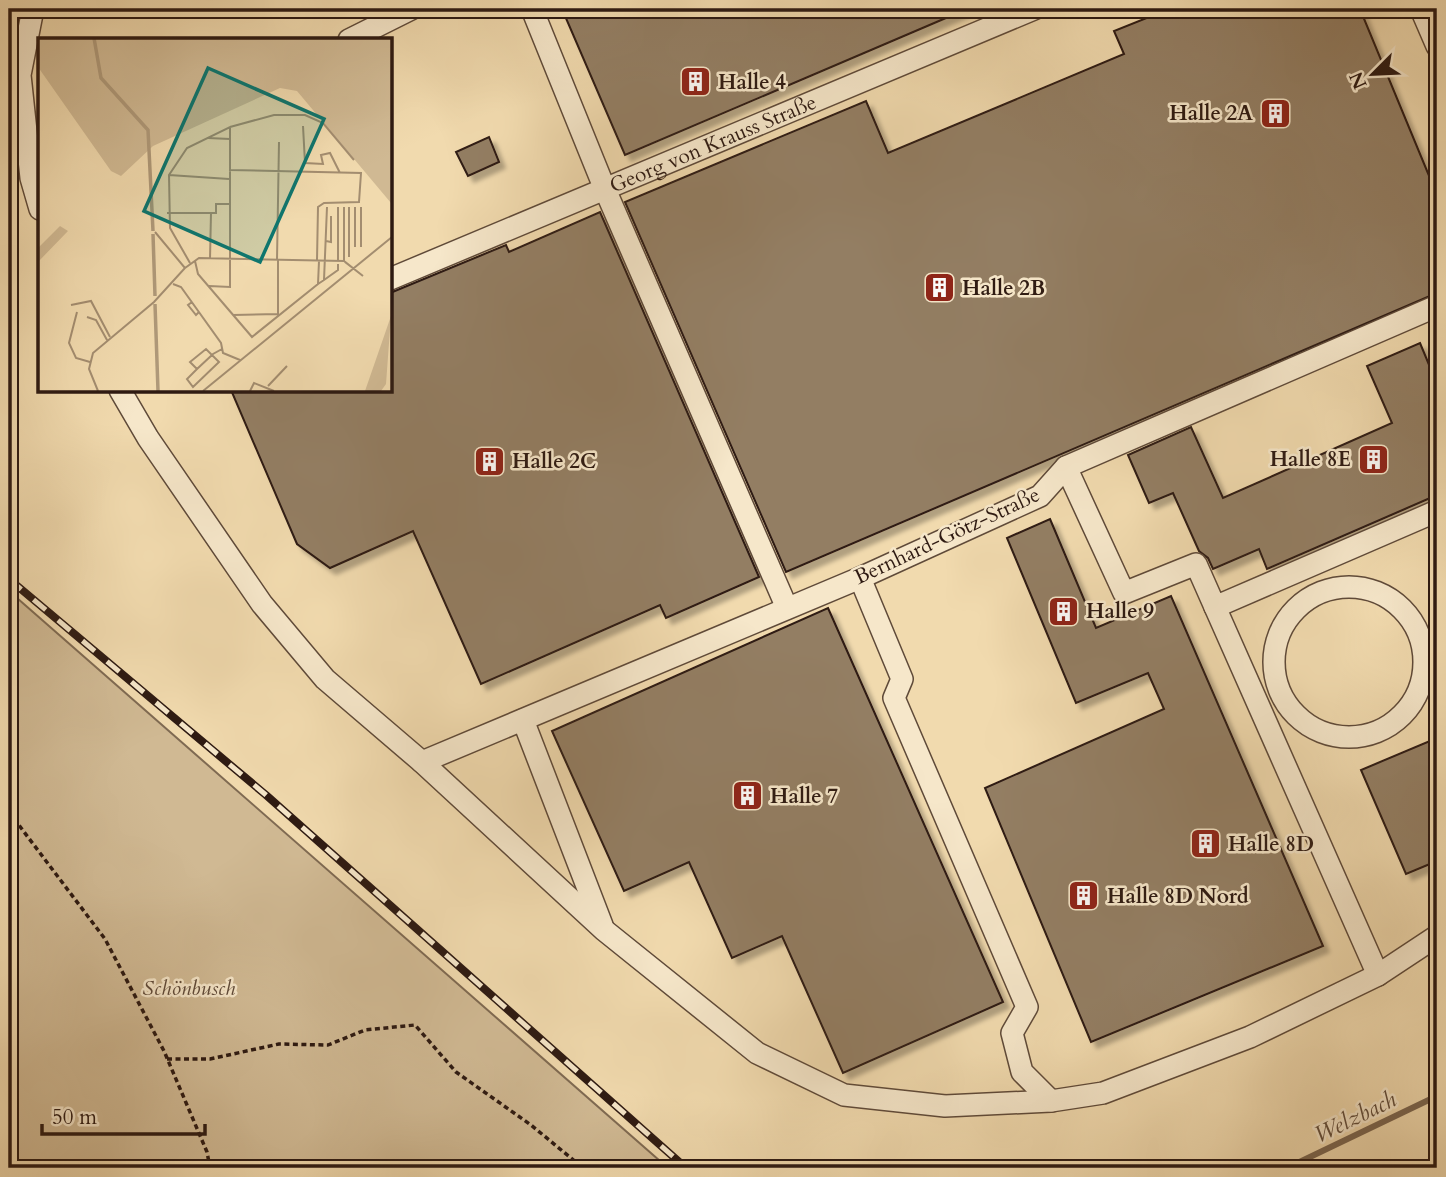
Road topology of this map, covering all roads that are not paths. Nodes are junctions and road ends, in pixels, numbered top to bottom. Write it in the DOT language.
graph roads {
  1 [pos="33,9"];
  2 [pos="411,9"];
  3 [pos="532,9"];
  4 [pos="1034,9"];
  5 [pos="1422,9"];
  6 [pos="353,38"];
  7 [pos="1437,46"];
  8 [pos="604,187"];
  9 [pos="38,202"];
  10 [pos="392,278"];
  11 [pos="1437,306"];
  12 [pos="121,392"];
  13 [pos="1066,467"];
  14 [pos="1437,511"];
  15 [pos="860,578"];
  16 [pos="1215,607"];
  17 [pos="787,608"];
  18 [pos="1280,695"];
  19 [pos="523,720"];
  20 [pos="422,762"];
  21 [pos="604,930"];
  22 [pos="1437,936"];
  23 [pos="1378,975"];
  24 [pos="1051,1101"];
  1 -- 9 [label="lane"];
  2 -- 6 [label="lane"];
  3 -- 8 [label="lane"];
  4 -- 8 [label="lane, Georg von Krauss Straße"];
  5 -- 7 [label="lane"];
  8 -- 10 [label="lane, Georg von Krauss Straße"];
  8 -- 17 [label="lane"];
  11 -- 13 [label="lane, Bernhard-Götz-Straße"];
  12 -- 20 [label="lane"];
  13 -- 15 [label="lane, Bernhard-Götz-Straße"];
  13 -- 16 [label="lane"];
  14 -- 16 [label="lane"];
  15 -- 17 [label="lane, Bernhard-Götz-Straße"];
  15 -- 24 [label="lane"];
  16 -- 23 [label="lane"];
  17 -- 19 [label="lane, Bernhard-Götz-Straße"];
  18 -- 18 [label="lane"];
  19 -- 20 [label="lane, Bernhard-Götz-Straße"];
  19 -- 21 [label="lane"];
  20 -- 21 [label="lane"];
  21 -- 24 [label="lane"];
  22 -- 23 [label="lane"];
  23 -- 24 [label="lane"];
}
